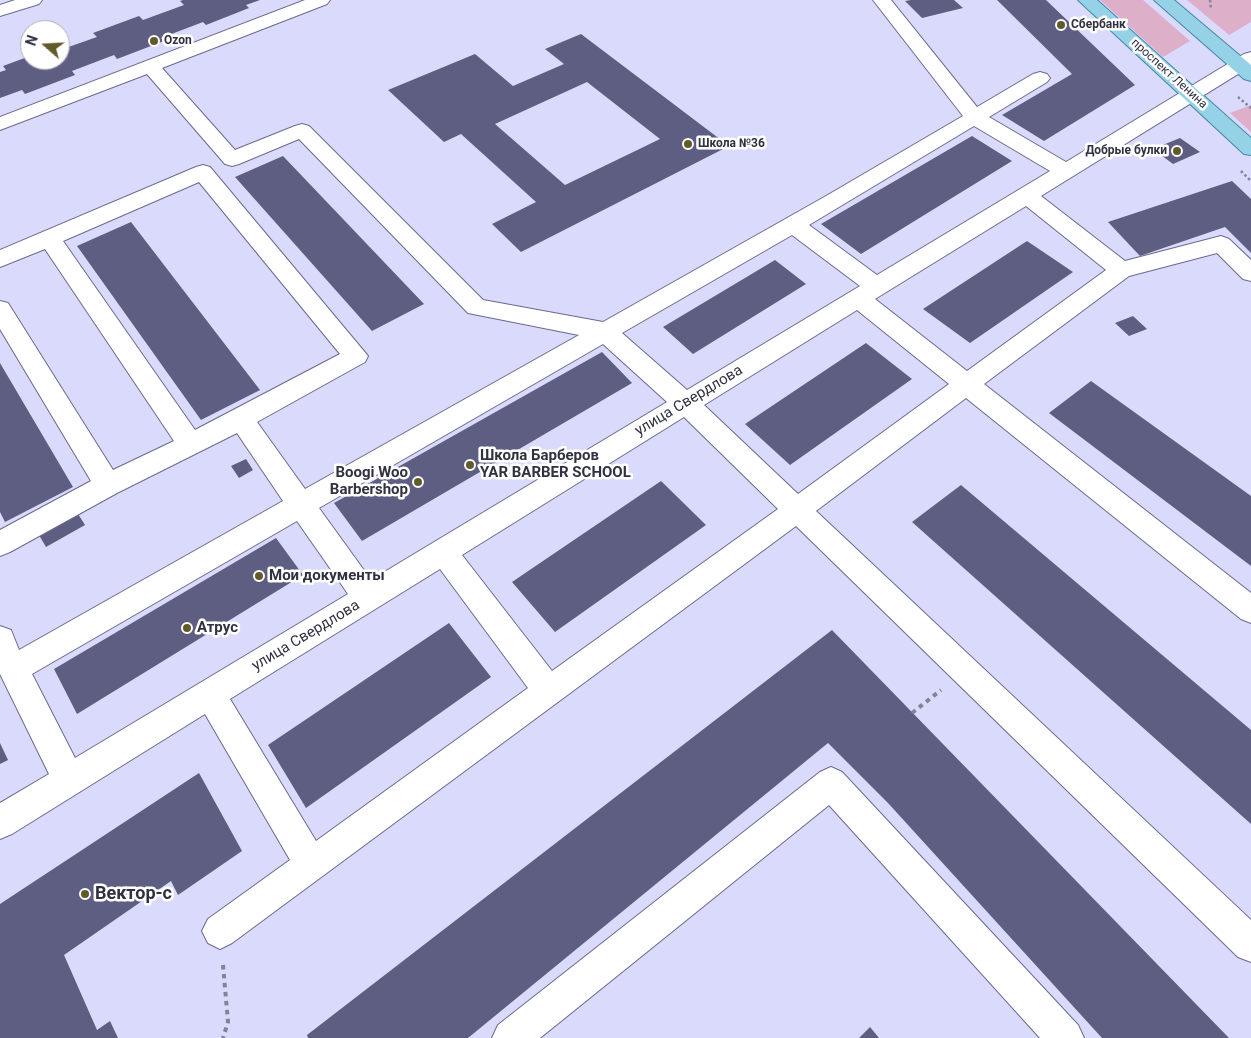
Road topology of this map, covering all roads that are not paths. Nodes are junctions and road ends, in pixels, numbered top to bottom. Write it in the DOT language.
graph roads {
  1 [pos="34,0"];
  2 [pos="321,0"];
  3 [pos="882,0"];
  4 [pos="1086,0"];
  5 [pos="1163,0"];
  6 [pos="0,11"];
  7 [pos="150,66"];
  8 [pos="1247,66"];
  9 [pos="1040,78"];
  10 [pos="1190,94"];
  11 [pos="974,118"];
  12 [pos="0,124"];
  13 [pos="1251,149"];
  14 [pos="1066,171"];
  15 [pos="1026,195"];
  16 [pos="793,224"];
  17 [pos="49,238"];
  18 [pos="0,259"];
  19 [pos="1121,270"];
  20 [pos="1251,273"];
  21 [pos="867,292"];
  22 [pos="0,309"];
  23 [pos="604,330"];
  24 [pos="966,383"];
  25 [pos="685,403"];
  26 [pos="241,418"];
  27 [pos="190,444"];
  28 [pos="108,485"];
  29 [pos="301,505"];
  30 [pos="797,510"];
  31 [pos="0,544"];
  32 [pos="443,551"];
  33 [pos="367,598"];
  34 [pos="1251,610"];
  35 [pos="0,640"];
  36 [pos="13,669"];
  37 [pos="549,691"];
  38 [pos="210,694"];
  39 [pos="69,780"];
  40 [pos="0,822"];
  41 [pos="311,864"];
  42 [pos="220,931"];
  43 [pos="1251,944"];
  44 [pos="512,1038"];
  45 [pos="1065,1038"];
  1 -- 6 [label="street"];
  2 -- 7 [label="street"];
  3 -- 11 [label="street"];
  4 -- 10 [label="main road, проспект Ленина"];
  5 -- 8 [label="main road"];
  7 -- 12 [label="street"];
  7 -- 23 [label="street"];
  8 -- 10 [label="street, улица Свердлова"];
  9 -- 11 [label="street"];
  10 -- 13 [label="main road, проспект Ленина"];
  10 -- 14 [label="street, улица Свердлова"];
  11 -- 14 [label="street"];
  11 -- 16 [label="street"];
  14 -- 15 [label="street, улица Свердлова"];
  15 -- 19 [label="street"];
  15 -- 21 [label="street, улица Свердлова"];
  16 -- 21 [label="street"];
  16 -- 23 [label="street"];
  17 -- 18 [label="street"];
  17 -- 26 [label="street"];
  17 -- 27 [label="street"];
  19 -- 20 [label="street"];
  19 -- 24 [label="street"];
  21 -- 24 [label="street"];
  21 -- 25 [label="street, улица Свердлова"];
  22 -- 28 [label="street"];
  23 -- 25 [label="street"];
  23 -- 29 [label="street"];
  24 -- 30 [label="street"];
  24 -- 34 [label="street"];
  25 -- 30 [label="street"];
  25 -- 32 [label="street, улица Свердлова"];
  26 -- 27 [label="street"];
  26 -- 29 [label="street"];
  27 -- 28 [label="street"];
  28 -- 31 [label="street"];
  29 -- 33 [label="street"];
  29 -- 36 [label="street"];
  30 -- 37 [label="street"];
  30 -- 43 [label="street"];
  32 -- 33 [label="street, улица Свердлова"];
  32 -- 37 [label="street"];
  33 -- 38 [label="street, улица Свердлова"];
  35 -- 36 [label="street"];
  36 -- 39 [label="street"];
  37 -- 41 [label="street"];
  38 -- 39 [label="street, улица Свердлова"];
  38 -- 41 [label="street"];
  39 -- 40 [label="street, улица Свердлова"];
  41 -- 42 [label="street"];
  44 -- 45 [label="street"];
}
